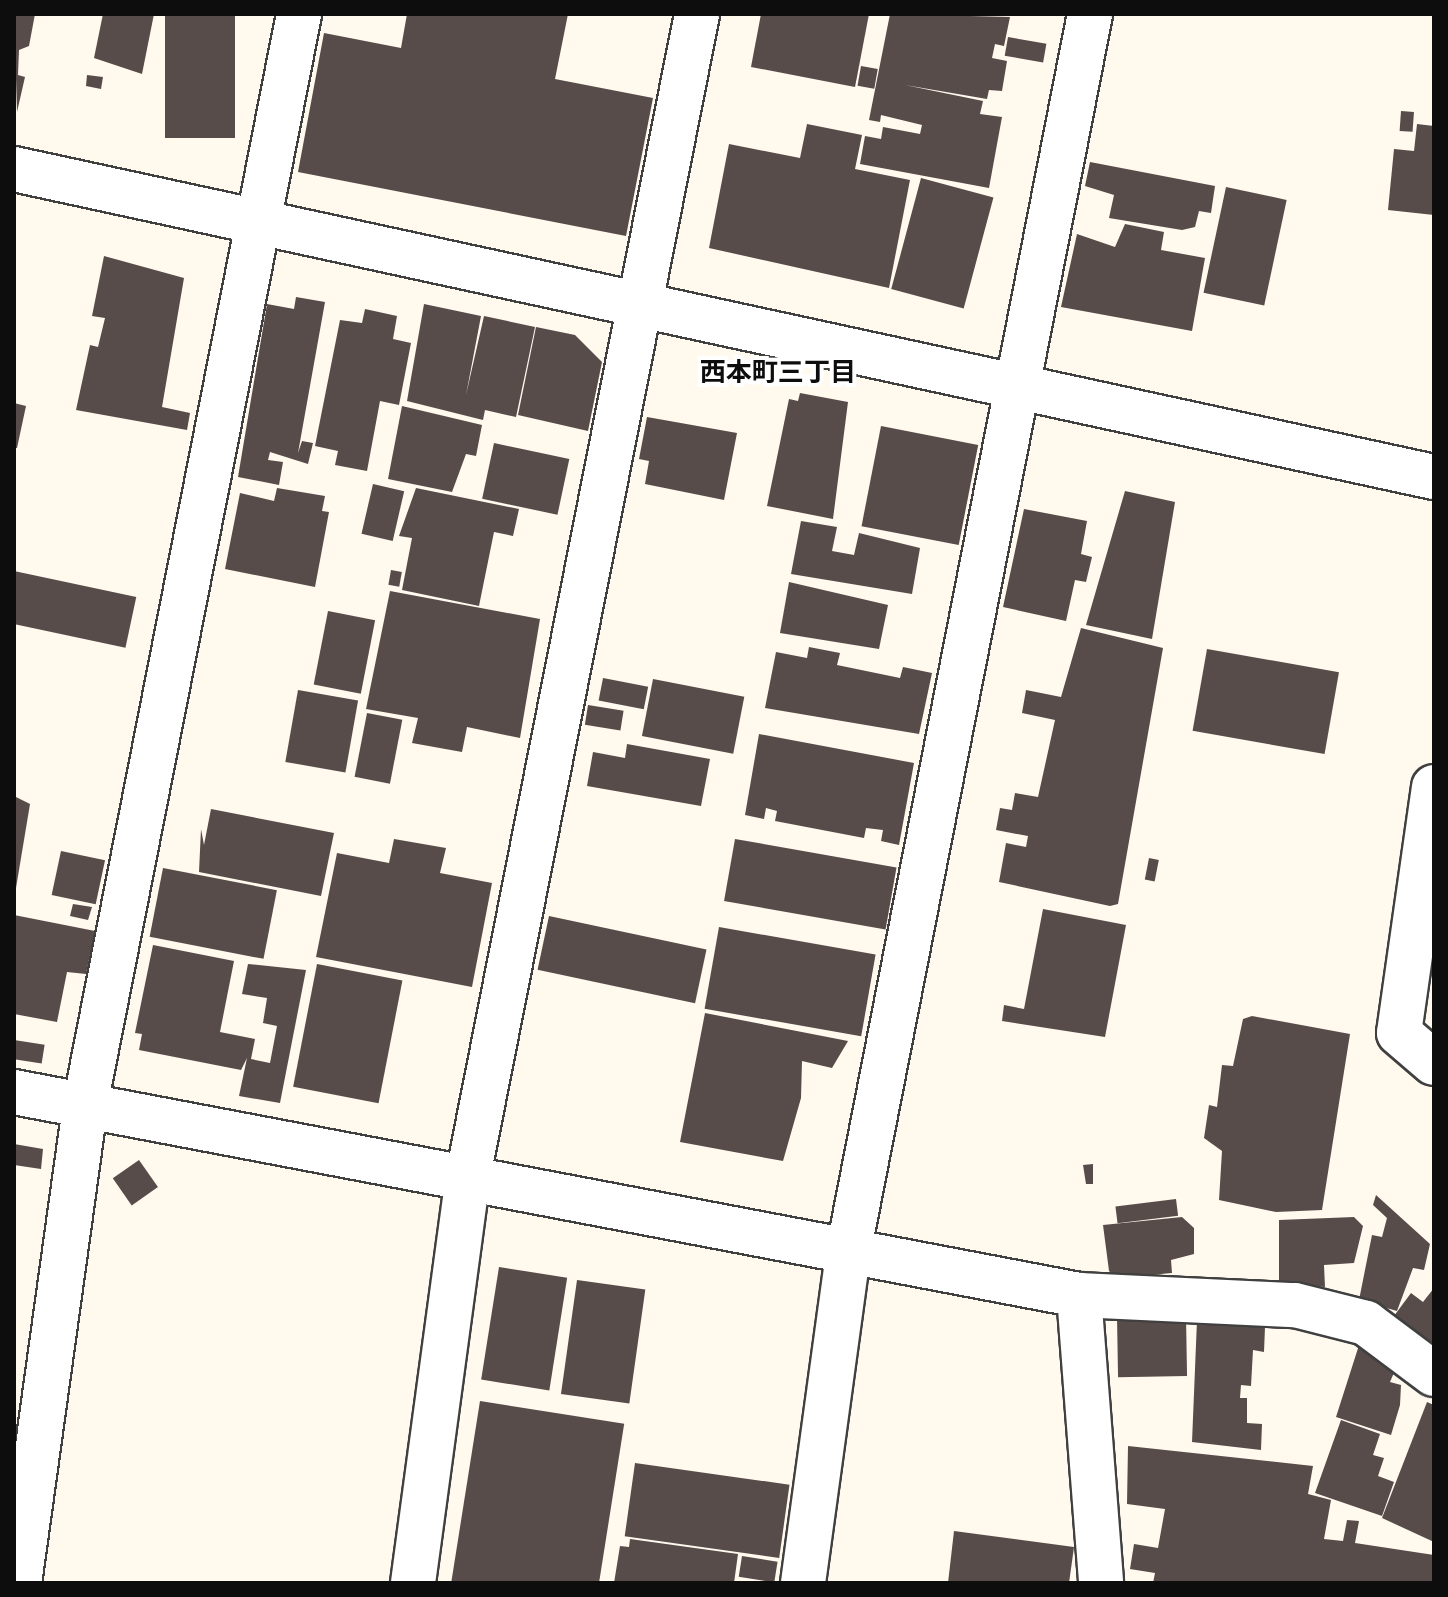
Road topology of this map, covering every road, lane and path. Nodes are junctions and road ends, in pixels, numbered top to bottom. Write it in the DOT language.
graph roads {
  1 [pos="299,14"];
  2 [pos="697,14"];
  3 [pos="1090,14"];
  4 [pos="14,169"];
  5 [pos="259,221"];
  6 [pos="641,303"];
  7 [pos="1020,384"];
  8 [pos="1434,477"];
  9 [pos="1434,787"];
  10 [pos="1434,1063"];
  11 [pos="14,1092"];
  12 [pos="85,1105"];
  13 [pos="468,1176"];
  14 [pos="849,1248"];
  15 [pos="1079,1295"];
  16 [pos="1434,1374"];
  17 [pos="19,1583"];
  18 [pos="413,1583"];
  19 [pos="803,1583"];
  20 [pos="1101,1583"];
  1 -- 5 [label="street"];
  2 -- 6 [label="street"];
  3 -- 7 [label="street"];
  4 -- 5 [label="street"];
  5 -- 6 [label="street"];
  5 -- 12 [label="street"];
  6 -- 7 [label="street"];
  6 -- 13 [label="street"];
  7 -- 8 [label="street"];
  7 -- 14 [label="street"];
  9 -- 10 [label="street"];
  11 -- 12 [label="street"];
  12 -- 13 [label="street"];
  12 -- 17 [label="street"];
  13 -- 14 [label="street"];
  13 -- 18 [label="street"];
  14 -- 15 [label="street"];
  14 -- 19 [label="street"];
  15 -- 16 [label="street"];
  15 -- 20 [label="street"];
}
